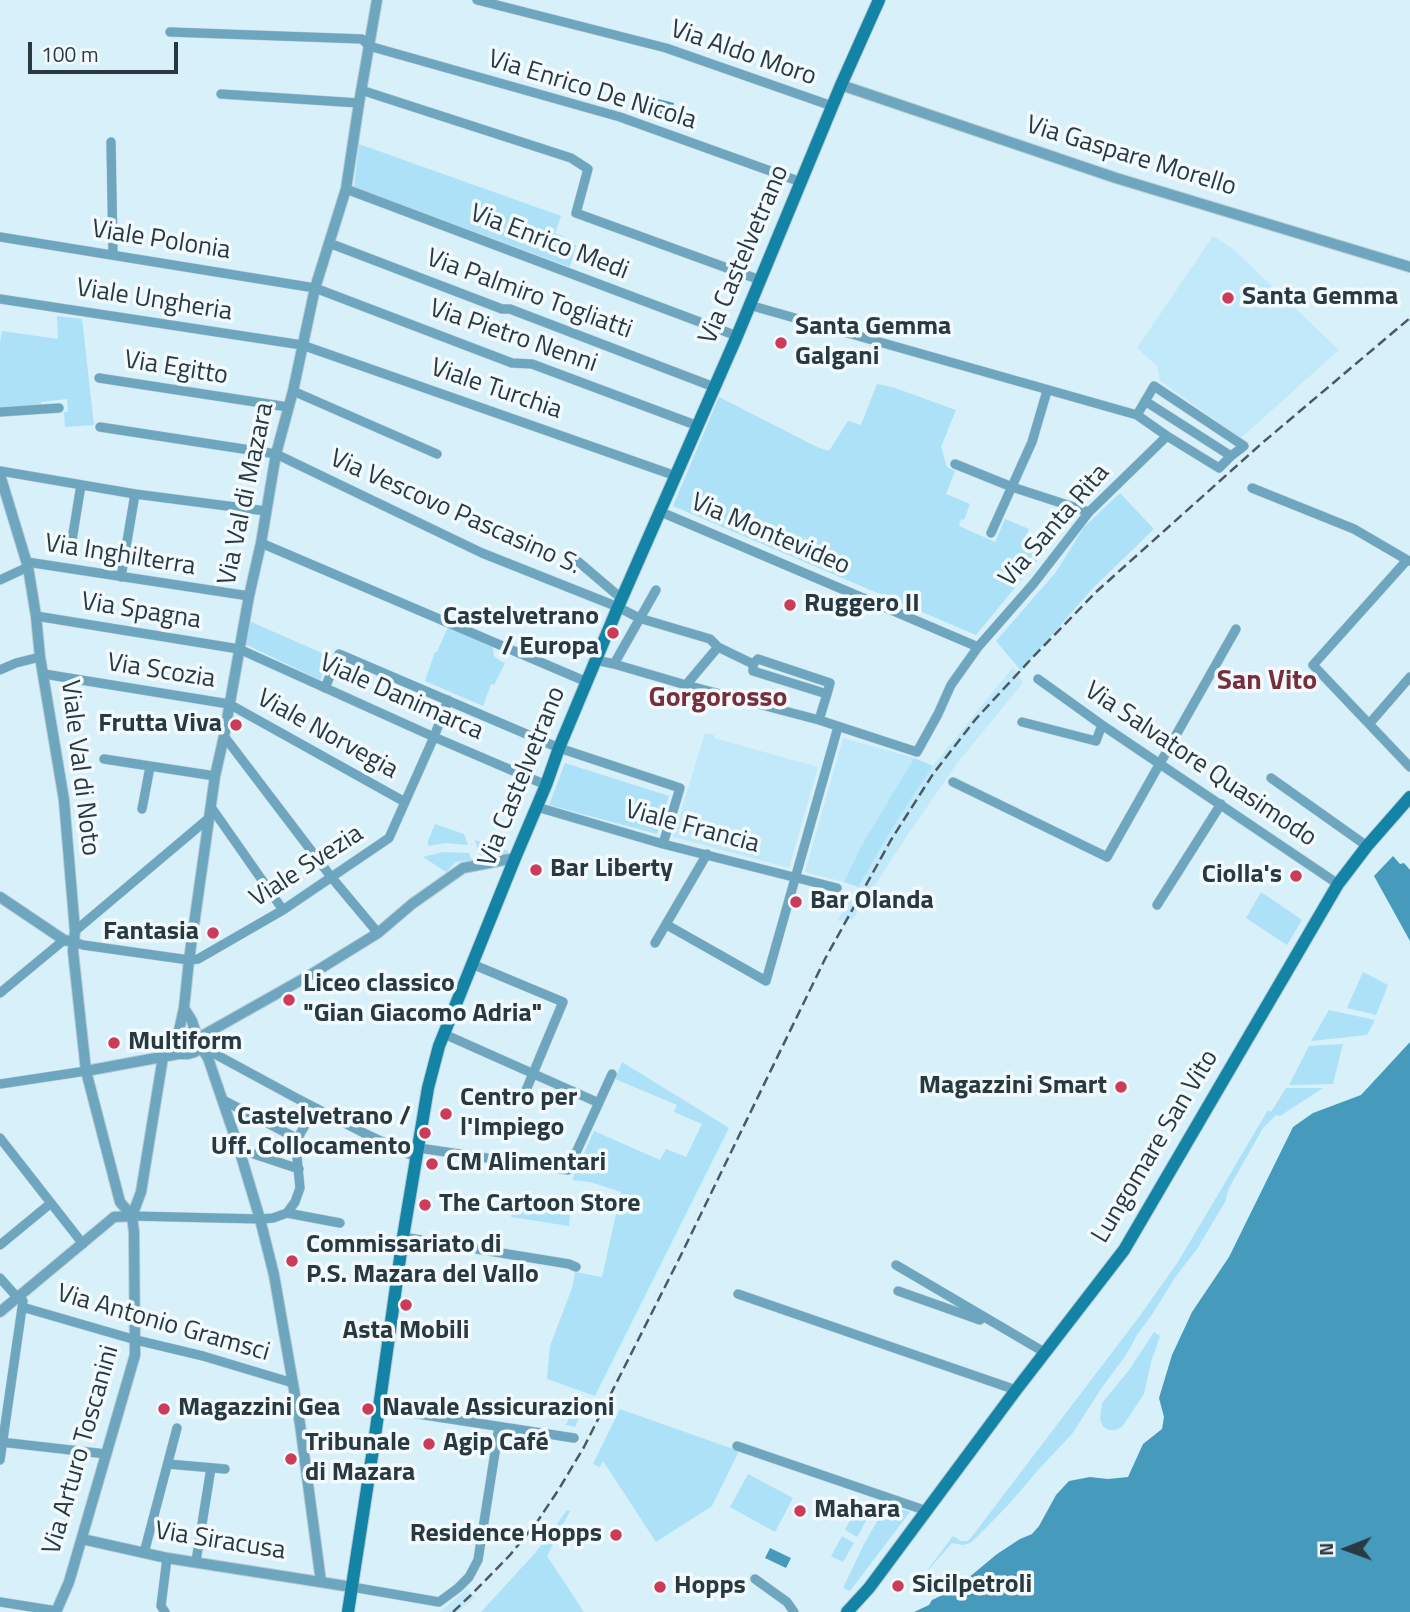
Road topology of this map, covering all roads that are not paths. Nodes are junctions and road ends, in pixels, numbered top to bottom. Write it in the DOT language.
graph roads {
  1 [pos="377,0"];
  2 [pos="477,0"];
  3 [pos="879,0"];
  4 [pos="170,32"];
  5 [pos="369,46"];
  6 [pos="841,85"];
  7 [pos="361,90"];
  8 [pos="220,94"];
  9 [pos="359,103"];
  10 [pos="832,106"];
  11 [pos="111,142"];
  12 [pos="801,182"];
  13 [pos="346,189"];
  14 [pos="0,237"];
  15 [pos="329,243"];
  16 [pos="113,254"];
  17 [pos="1410,267"];
  18 [pos="760,280"];
  19 [pos="315,288"];
  20 [pos="0,299"];
  21 [pos="749,305"];
  22 [pos="737,336"];
  23 [pos="303,345"];
  24 [pos="99,378"];
  25 [pos="714,387"];
  26 [pos="293,391"];
  27 [pos="1047,391"];
  28 [pos="1145,401"];
  29 [pos="288,407"];
  30 [pos="60,408"];
  31 [pos="0,412"];
  32 [pos="1137,415"];
  33 [pos="698,426"];
  34 [pos="100,427"];
  35 [pos="1167,436"];
  36 [pos="276,454"];
  37 [pos="437,454"];
  38 [pos="1231,456"];
  39 [pos="955,464"];
  40 [pos="0,473"];
  41 [pos="676,476"];
  42 [pos="81,485"];
  43 [pos="1012,487"];
  44 [pos="1252,488"];
  45 [pos="135,494"];
  46 [pos="266,511"];
  47 [pos="661,512"];
  48 [pos="1089,512"];
  49 [pos="991,533"];
  50 [pos="72,540"];
  51 [pos="261,542"];
  52 [pos="574,558"];
  53 [pos="1409,561"];
  54 [pos="28,565"];
  55 [pos="121,578"];
  56 [pos="0,580"];
  57 [pos="656,590"];
  58 [pos="249,596"];
  59 [pos="620,603"];
  60 [pos="36,616"];
  61 [pos="639,618"];
  62 [pos="1236,629"];
  63 [pos="978,647"];
  64 [pos="718,648"];
  65 [pos="239,649"];
  66 [pos="40,657"];
  67 [pos="596,660"];
  68 [pos="614,664"];
  69 [pos="0,670"];
  70 [pos="44,674"];
  71 [pos="1410,677"];
  72 [pos="1038,679"];
  73 [pos="587,682"];
  74 [pos="687,685"];
  75 [pos="325,688"];
  76 [pos="448,700"];
  77 [pos="229,704"];
  78 [pos="819,720"];
  79 [pos="1022,722"];
  80 [pos="1370,723"];
  81 [pos="1102,725"];
  82 [pos="838,727"];
  83 [pos="224,736"];
  84 [pos="434,737"];
  85 [pos="559,748"];
  86 [pos="104,759"];
  87 [pos="1160,763"];
  88 [pos="1410,766"];
  89 [pos="150,767"];
  90 [pos="215,776"];
  91 [pos="1271,779"];
  92 [pos="953,782"];
  93 [pos="546,785"];
  94 [pos="1410,797"];
  95 [pos="405,802"];
  96 [pos="1221,804"];
  97 [pos="537,807"];
  98 [pos="142,809"];
  99 [pos="210,812"];
  100 [pos="663,844"];
  101 [pos="1367,846"];
  102 [pos="707,854"];
  103 [pos="515,858"];
  104 [pos="796,877"];
  105 [pos="332,878"];
  106 [pos="1338,884"];
  107 [pos="837,888"];
  108 [pos="0,897"];
  109 [pos="1157,905"];
  110 [pos="283,910"];
  111 [pos="667,925"];
  112 [pos="378,933"];
  113 [pos="71,938"];
  114 [pos="655,943"];
  115 [pos="189,960"];
  116 [pos="472,964"];
  117 [pos="0,993"];
  118 [pos="185,1006"];
  119 [pos="444,1034"];
  120 [pos="176,1044"];
  121 [pos="202,1044"];
  122 [pos="163,1057"];
  123 [pos="86,1072"];
  124 [pos="533,1073"];
  125 [pos="612,1074"];
  126 [pos="0,1084"];
  127 [pos="524,1095"];
  128 [pos="223,1100"];
  129 [pos="598,1102"];
  130 [pos="315,1108"];
  131 [pos="0,1138"];
  132 [pos="298,1139"];
  133 [pos="239,1149"];
  134 [pos="418,1153"];
  135 [pos="299,1169"];
  136 [pos="51,1203"];
  137 [pos="287,1213"];
  138 [pos="132,1216"];
  139 [pos="260,1219"];
  140 [pos="340,1223"];
  141 [pos="403,1237"];
  142 [pos="83,1244"];
  143 [pos="0,1245"];
  144 [pos="896,1265"];
  145 [pos="576,1267"];
  146 [pos="0,1278"];
  147 [pos="898,1292"];
  148 [pos="738,1294"];
  149 [pos="21,1299"];
  150 [pos="0,1312"];
  151 [pos="998,1326"];
  152 [pos="136,1340"];
  153 [pos="1044,1352"];
  154 [pos="293,1383"];
  155 [pos="1016,1390"];
  156 [pos="379,1408"];
  157 [pos="499,1427"];
  158 [pos="177,1428"];
  159 [pos="574,1438"];
  160 [pos="2,1442"];
  161 [pos="737,1446"];
  162 [pos="106,1454"];
  163 [pos="0,1460"];
  164 [pos="168,1464"];
  165 [pos="211,1468"];
  166 [pos="225,1469"];
  167 [pos="926,1511"];
  168 [pos="82,1539"];
  169 [pos="144,1553"];
  170 [pos="167,1558"];
  171 [pos="195,1561"];
  172 [pos="755,1579"];
  173 [pos="321,1581"];
  174 [pos="352,1587"];
  175 [pos="0,1602"];
  176 [pos="56,1611"];
  177 [pos="165,1612"];
  178 [pos="348,1612"];
  179 [pos="794,1612"];
  180 [pos="847,1612"];
  1 -- 5 [label="street, Via Val di Mazara"];
  2 -- 10 [label="street, Via Aldo Moro"];
  3 -- 6 [label="main road, Via Castelvetrano"];
  4 -- 5 [label="street, Via Enrico De Nicola"];
  5 -- 7 [label="street, Via Val di Mazara"];
  5 -- 12 [label="street, Via Enrico De Nicola"];
  6 -- 10 [label="main road, Via Castelvetrano"];
  6 -- 17 [label="street, Via Gaspare Morello"];
  7 -- 9 [label="street, Via Val di Mazara"];
  7 -- 18 [label="street"];
  8 -- 9 [label="street"];
  9 -- 13 [label="street, Via Val di Mazara"];
  10 -- 12 [label="main road, Via Castelvetrano"];
  11 -- 16 [label="street"];
  12 -- 18 [label="main road, Via Castelvetrano"];
  13 -- 15 [label="street, Via Val di Mazara"];
  13 -- 22 [label="street, Via Enrico Medi"];
  14 -- 16 [label="street, Viale Polonia"];
  15 -- 19 [label="street, Via Val di Mazara"];
  15 -- 25 [label="street, Via Palmiro Togliatti"];
  16 -- 19 [label="street, Viale Polonia"];
  18 -- 21 [label="main road, Via Castelvetrano"];
  19 -- 23 [label="street, Via Val di Mazara"];
  19 -- 33 [label="street, Via Pietro Nenni"];
  20 -- 23 [label="street, Viale Ungheria"];
  21 -- 22 [label="main road, Via Castelvetrano"];
  21 -- 27 [label="street"];
  22 -- 25 [label="main road, Via Castelvetrano"];
  23 -- 26 [label="street, Via Val di Mazara"];
  23 -- 41 [label="street, Viale Turchia"];
  24 -- 29 [label="street, Via Egitto"];
  25 -- 33 [label="main road, Via Castelvetrano"];
  26 -- 29 [label="street, Via Val di Mazara"];
  26 -- 37 [label="street"];
  27 -- 32 [label="street"];
  27 -- 43 [label="street"];
  28 -- 32 [label="street"];
  28 -- 38 [label="street"];
  28 -- 38 [label="street"];
  29 -- 36 [label="street, Via Val di Mazara"];
  30 -- 31 [label="street"];
  32 -- 35 [label="street"];
  33 -- 41 [label="main road, Via Castelvetrano"];
  34 -- 36 [label="street, Via Vescovo Pascasino S."];
  35 -- 38 [label="street"];
  35 -- 48 [label="street, Via Santa Rita"];
  36 -- 46 [label="street, Via Val di Mazara"];
  36 -- 59 [label="street, Via Vescovo Pascasino S."];
  39 -- 43 [label="street"];
  40 -- 42 [label="street"];
  40 -- 54 [label="street, Viale Val di Noto"];
  41 -- 47 [label="main road, Via Castelvetrano"];
  42 -- 45 [label="street"];
  42 -- 50 [label="street"];
  43 -- 48 [label="street"];
  43 -- 49 [label="street"];
  44 -- 53 [label="street"];
  45 -- 46 [label="street"];
  45 -- 55 [label="street"];
  46 -- 51 [label="street, Via Val di Mazara"];
  47 -- 59 [label="main road, Via Castelvetrano"];
  47 -- 63 [label="street, Via Montevideo"];
  48 -- 63 [label="street, Via Santa Rita"];
  51 -- 58 [label="street, Via Val di Mazara"];
  51 -- 73 [label="street"];
  52 -- 59 [label="street"];
  53 -- 80 [label="street"];
  54 -- 55 [label="street, Via Inghilterra"];
  54 -- 56 [label="street"];
  54 -- 60 [label="street, Viale Val di Noto"];
  55 -- 58 [label="street, Via Inghilterra"];
  57 -- 61 [label="street"];
  58 -- 65 [label="street, Via Val di Mazara"];
  59 -- 61 [label="street"];
  59 -- 67 [label="main road, Via Castelvetrano"];
  60 -- 65 [label="street, Via Spagna"];
  60 -- 66 [label="street, Viale Val di Noto"];
  61 -- 64 [label="street"];
  61 -- 68 [label="street"];
  62 -- 87 [label="street"];
  63 -- 82 [label="street, Via Santa Rita"];
  64 -- 74 [label="street"];
  64 -- 78 [label="street"];
  65 -- 75 [label="street, Viale Danimarca"];
  65 -- 77 [label="street, Via Val di Mazara"];
  66 -- 69 [label="street"];
  66 -- 70 [label="street, Viale Val di Noto"];
  67 -- 68 [label="street"];
  67 -- 73 [label="main road, Via Castelvetrano"];
  68 -- 74 [label="street"];
  70 -- 77 [label="street, Via Scozia"];
  70 -- 113 [label="street, Viale Val di Noto"];
  71 -- 80 [label="street"];
  72 -- 81 [label="street, Via Salvatore Quasimodo"];
  73 -- 85 [label="main road, Via Castelvetrano"];
  74 -- 78 [label="street"];
  75 -- 76 [label="street"];
  75 -- 84 [label="street, Viale Danimarca"];
  76 -- 84 [label="street, Viale Svezia"];
  76 -- 85 [label="street"];
  77 -- 83 [label="street, Via Val di Mazara"];
  77 -- 95 [label="street, Viale Norvegia"];
  78 -- 82 [label="street"];
  79 -- 81 [label="street"];
  80 -- 88 [label="street"];
  81 -- 87 [label="street, Via Salvatore Quasimodo"];
  82 -- 104 [label="street"];
  83 -- 90 [label="street, Via Val di Mazara"];
  83 -- 105 [label="street"];
  84 -- 93 [label="street, Viale Danimarca"];
  84 -- 95 [label="street, Viale Svezia"];
  85 -- 93 [label="main road, Via Castelvetrano"];
  85 -- 100 [label="street"];
  86 -- 89 [label="street"];
  87 -- 92 [label="street"];
  87 -- 96 [label="street, Via Salvatore Quasimodo"];
  89 -- 90 [label="street"];
  89 -- 98 [label="street"];
  90 -- 99 [label="street, Via Val di Mazara"];
  91 -- 101 [label="street"];
  93 -- 97 [label="main road, Via Castelvetrano"];
  94 -- 101 [label="main road, Lungomare San Vito"];
  95 -- 105 [label="street, Viale Svezia"];
  96 -- 106 [label="street, Via Salvatore Quasimodo"];
  96 -- 109 [label="street"];
  97 -- 100 [label="street, Viale Francia"];
  97 -- 103 [label="main road, Via Castelvetrano"];
  99 -- 110 [label="street"];
  99 -- 113 [label="street"];
  99 -- 115 [label="street, Via Val di Mazara"];
  100 -- 102 [label="street, Viale Francia"];
  101 -- 106 [label="main road, Lungomare San Vito"];
  102 -- 104 [label="street, Viale Francia"];
  102 -- 111 [label="street"];
  103 -- 112 [label="street"];
  103 -- 116 [label="main road, Via Castelvetrano"];
  104 -- 107 [label="street, Viale Francia"];
  104 -- 111 [label="street"];
  105 -- 110 [label="street, Viale Svezia"];
  105 -- 112 [label="street"];
  106 -- 153 [label="main road, Lungomare San Vito"];
  108 -- 113 [label="street"];
  110 -- 115 [label="street, Viale Svezia"];
  111 -- 114 [label="street"];
  112 -- 121 [label="street"];
  113 -- 115 [label="street"];
  113 -- 117 [label="street"];
  113 -- 123 [label="street, Viale Val di Noto"];
  115 -- 118 [label="street, Via Val di Mazara"];
  116 -- 119 [label="main road, Via Castelvetrano"];
  116 -- 124 [label="street"];
  118 -- 120 [label="street, Via Val di Mazara"];
  118 -- 121 [label="street"];
  119 -- 124 [label="street"];
  119 -- 134 [label="main road, Via Castelvetrano"];
  120 -- 121 [label="street"];
  120 -- 121 [label="street"];
  120 -- 122 [label="street"];
  121 -- 128 [label="street"];
  121 -- 130 [label="street"];
  122 -- 123 [label="street"];
  122 -- 138 [label="street"];
  123 -- 126 [label="street"];
  123 -- 138 [label="street, Viale Val di Noto"];
  124 -- 127 [label="street"];
  124 -- 129 [label="street"];
  125 -- 129 [label="street"];
  128 -- 132 [label="street"];
  128 -- 133 [label="street"];
  129 -- 134 [label="street"];
  130 -- 132 [label="street"];
  130 -- 134 [label="street"];
  131 -- 136 [label="street"];
  132 -- 135 [label="street"];
  133 -- 135 [label="street"];
  133 -- 139 [label="street"];
  134 -- 141 [label="main road, Via Castelvetrano"];
  135 -- 137 [label="street"];
  136 -- 142 [label="street"];
  136 -- 143 [label="street"];
  137 -- 139 [label="street"];
  137 -- 140 [label="street"];
  138 -- 139 [label="street"];
  138 -- 142 [label="street"];
  138 -- 152 [label="street, Via Arturo Toscanini"];
  139 -- 154 [label="street"];
  141 -- 145 [label="street"];
  141 -- 156 [label="main road, Via Castelvetrano"];
  142 -- 149 [label="street"];
  144 -- 151 [label="street"];
  146 -- 149 [label="street"];
  147 -- 151 [label="street"];
  148 -- 155 [label="street"];
  149 -- 150 [label="street"];
  149 -- 152 [label="street, Via Antonio Gramsci"];
  149 -- 160 [label="street"];
  151 -- 153 [label="street"];
  152 -- 154 [label="street, Via Antonio Gramsci"];
  152 -- 162 [label="street, Via Arturo Toscanini"];
  153 -- 155 [label="main road, Lungomare San Vito"];
  154 -- 173 [label="street"];
  155 -- 167 [label="main road, Lungomare San Vito"];
  156 -- 157 [label="street"];
  156 -- 174 [label="main road, Via Castelvetrano"];
  157 -- 159 [label="street"];
  157 -- 174 [label="street"];
  158 -- 164 [label="street"];
  160 -- 162 [label="street"];
  160 -- 163 [label="street"];
  161 -- 167 [label="street"];
  162 -- 168 [label="street, Via Arturo Toscanini"];
  164 -- 165 [label="street"];
  164 -- 169 [label="street"];
  165 -- 166 [label="street"];
  165 -- 171 [label="street"];
  167 -- 180 [label="main road, Lungomare San Vito"];
  168 -- 169 [label="street, Via Siracusa"];
  168 -- 176 [label="street, Via Arturo Toscanini"];
  169 -- 170 [label="street, Via Siracusa"];
  170 -- 171 [label="street, Via Siracusa"];
  170 -- 177 [label="street"];
  171 -- 173 [label="street, Via Siracusa"];
  172 -- 179 [label="street"];
  173 -- 174 [label="street, Via Siracusa"];
  174 -- 178 [label="main road, Via Castelvetrano"];
  175 -- 176 [label="street"];
}
